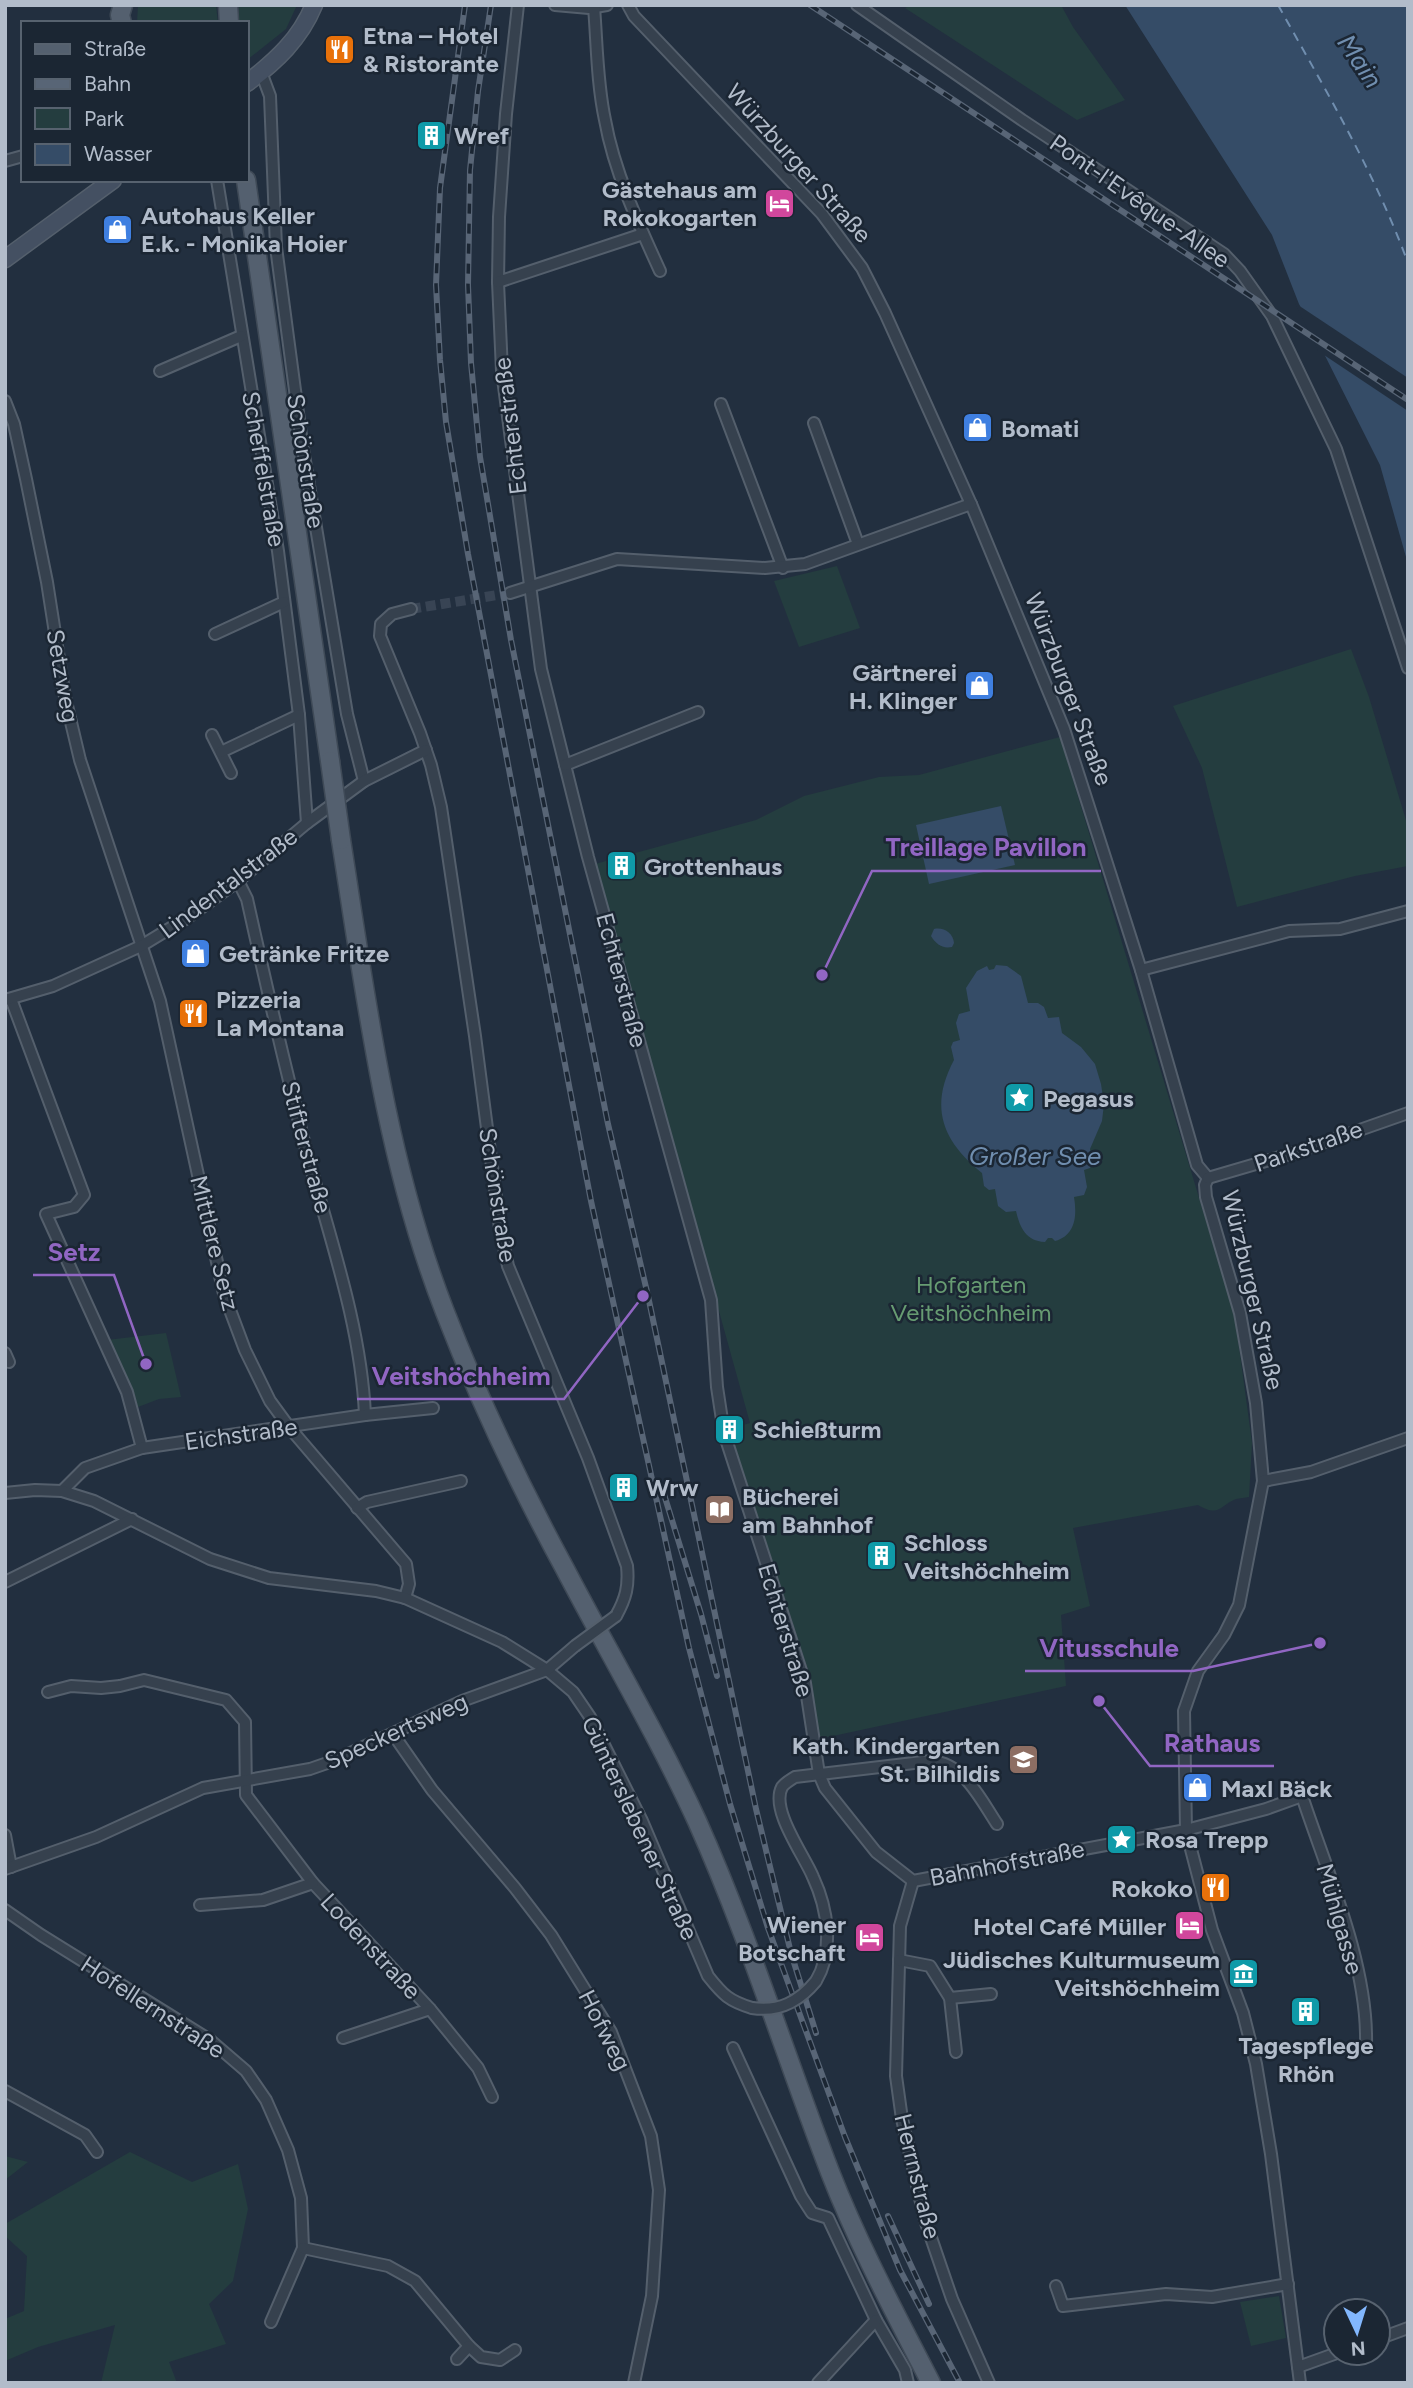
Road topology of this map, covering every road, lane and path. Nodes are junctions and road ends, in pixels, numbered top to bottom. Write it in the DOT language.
graph roads {
  1 [pos="314,5"];
  2 [pos="518,5"];
  3 [pos="555,5"];
  4 [pos="607,5"];
  5 [pos="628,5"];
  6 [pos="857,5"];
  7 [pos="594,7"];
  8 [pos="261,72"];
  9 [pos="248,82"];
  10 [pos="110,182"];
  11 [pos="217,182"];
  12 [pos="246,182"];
  13 [pos="643,234"];
  14 [pos="5,260"];
  15 [pos="660,271"];
  16 [pos="498,282"];
  17 [pos="241,336"];
  18 [pos="160,371"];
  19 [pos="5,401"];
  20 [pos="721,404"];
  21 [pos="814,423"];
  22 [pos="971,504"];
  23 [pos="858,544"];
  24 [pos="783,568"];
  25 [pos="530,589"];
  26 [pos="510,593"];
  27 [pos="284,602"];
  28 [pos="411,609"];
  29 [pos="215,634"];
  30 [pos="1408,668"];
  31 [pos="698,712"];
  32 [pos="299,715"];
  33 [pos="212,734"];
  34 [pos="426,750"];
  35 [pos="220,752"];
  36 [pos="565,765"];
  37 [pos="231,773"];
  38 [pos="364,781"];
  39 [pos="307,823"];
  40 [pos="238,881"];
  41 [pos="1408,911"];
  42 [pos="141,946"];
  43 [pos="1141,970"];
  44 [pos="8,999"];
  45 [pos="1408,1113"];
  46 [pos="1208,1178"];
  47 [pos="433,1408"];
  48 [pos="365,1415"];
  49 [pos="289,1427"];
  50 [pos="1408,1438"];
  51 [pos="142,1448"];
  52 [pos="461,1481"];
  53 [pos="1263,1481"];
  54 [pos="62,1491"];
  55 [pos="5,1493"];
  56 [pos="357,1508"];
  57 [pos="132,1519"];
  58 [pos="5,1582"];
  59 [pos="405,1598"];
  60 [pos="547,1670"];
  61 [pos="48,1692"];
  62 [pos="393,1734"];
  63 [pos="819,1774"];
  64 [pos="246,1781"];
  65 [pos="1302,1796"];
  66 [pos="997,1825"];
  67 [pos="1186,1830"];
  68 [pos="5,1835"];
  69 [pos="8,1868"];
  70 [pos="913,1881"];
  71 [pos="313,1883"];
  72 [pos="200,1905"];
  73 [pos="5,1910"];
  74 [pos="899,1960"];
  75 [pos="991,1994"];
  76 [pos="950,1998"];
  77 [pos="430,2009"];
  78 [pos="343,2038"];
  79 [pos="1366,2044"];
  80 [pos="733,2048"];
  81 [pos="956,2052"];
  82 [pos="5,2091"];
  83 [pos="492,2097"];
  84 [pos="97,2152"];
  85 [pos="303,2248"];
  86 [pos="1288,2284"];
  87 [pos="1056,2286"];
  88 [pos="876,2320"];
  89 [pos="271,2322"];
  90 [pos="469,2346"];
  91 [pos="515,2350"];
  92 [pos="1322,2358"];
  93 [pos="457,2359"];
  94 [pos="1298,2367"];
  95 [pos="634,2383"];
  96 [pos="818,2383"];
  97 [pos="908,2383"];
  98 [pos="930,2383"];
  99 [pos="989,2383"];
  100 [pos="1300,2383"];
  1 -- 8 [label="street"];
  2 -- 16 [label="street, Echterstraße"];
  3 -- 7 [label="street"];
  4 -- 7 [label="street"];
  5 -- 22 [label="street, Würzburger Straße"];
  6 -- 30 [label="street, Pont-l'Evêque-Allee"];
  7 -- 13 [label="street"];
  8 -- 9 [label="street"];
  8 -- 38 [label="street, Schönstraße"];
  10 -- 14 [label="street"];
  11 -- 17 [label="street, Scheffelstraße"];
  12 -- 98 [label="main road, bridge"];
  13 -- 15 [label="street"];
  13 -- 16 [label="street"];
  16 -- 25 [label="street, Echterstraße"];
  17 -- 18 [label="street"];
  17 -- 27 [label="street, Scheffelstraße"];
  19 -- 42 [label="street, Setzweg"];
  20 -- 24 [label="street"];
  21 -- 23 [label="street"];
  22 -- 23 [label="street"];
  22 -- 43 [label="street, Würzburger Straße"];
  23 -- 24 [label="street"];
  24 -- 25 [label="street"];
  25 -- 26 [label="street"];
  25 -- 36 [label="street, Echterstraße"];
  27 -- 29 [label="street"];
  27 -- 32 [label="street, Scheffelstraße"];
  28 -- 34 [label="street, Schönstraße"];
  31 -- 36 [label="street"];
  32 -- 35 [label="street"];
  32 -- 39 [label="street, Scheffelstraße"];
  33 -- 35 [label="street"];
  34 -- 38 [label="street"];
  34 -- 60 [label="street, Schönstraße, bridge"];
  35 -- 37 [label="street"];
  36 -- 63 [label="street, Echterstraße"];
  38 -- 39 [label="street, Lindentalstraße"];
  39 -- 40 [label="street, Lindentalstraße"];
  40 -- 42 [label="street, Lindentalstraße"];
  40 -- 48 [label="street, Stifterstraße"];
  41 -- 43 [label="street"];
  42 -- 44 [label="street, Lindentalstraße"];
  42 -- 49 [label="street, Mittlere Setz"];
  43 -- 46 [label="street, Würzburger Straße"];
  44 -- 51 [label="street"];
  45 -- 46 [label="street, Parkstraße"];
  46 -- 53 [label="street, Würzburger Straße"];
  47 -- 48 [label="street, Eichstraße"];
  48 -- 49 [label="street, Eichstraße"];
  49 -- 51 [label="street, Eichstraße"];
  49 -- 56 [label="street, Mittlere Setz"];
  50 -- 53 [label="street"];
  51 -- 54 [label="street, Eichstraße"];
  52 -- 56 [label="street"];
  53 -- 67 [label="street, Würzburger Straße"];
  54 -- 55 [label="street, Günterslebener Straße"];
  54 -- 57 [label="street, Günterslebener Straße"];
  56 -- 59 [label="street, Mittlere Setz"];
  57 -- 58 [label="street"];
  57 -- 59 [label="street, Günterslebener Straße"];
  59 -- 60 [label="street, Günterslebener Straße"];
  60 -- 62 [label="street, Speckertsweg"];
  60 -- 63 [label="street, Günterslebener Straße, bridge"];
  61 -- 64 [label="street"];
  62 -- 64 [label="street, Speckertsweg"];
  62 -- 95 [label="street, Hofweg"];
  63 -- 66 [label="street"];
  63 -- 70 [label="street, Bahnhofstraße"];
  64 -- 69 [label="street, Speckertsweg"];
  64 -- 71 [label="street, Lodenstraße"];
  65 -- 67 [label="street, Bahnhofstraße"];
  65 -- 79 [label="street, Mühlgasse"];
  67 -- 70 [label="street, Bahnhofstraße"];
  67 -- 86 [label="street, Würzburger Straße"];
  68 -- 69 [label="street"];
  70 -- 74 [label="street, Herrnstraße"];
  71 -- 72 [label="street, Lodenstraße"];
  71 -- 77 [label="street, Lodenstraße"];
  73 -- 85 [label="street, Hofellernstraße"];
  74 -- 76 [label="street"];
  74 -- 99 [label="street, Herrnstraße"];
  75 -- 76 [label="street"];
  76 -- 81 [label="street"];
  77 -- 78 [label="street, Lodenstraße"];
  77 -- 83 [label="street, Lodenstraße"];
  80 -- 88 [label="street"];
  82 -- 84 [label="street"];
  85 -- 89 [label="street, Hofellernstraße"];
  85 -- 90 [label="street"];
  86 -- 87 [label="street"];
  86 -- 94 [label="street, Würzburger Straße"];
  88 -- 96 [label="street"];
  88 -- 97 [label="street"];
  90 -- 91 [label="street"];
  90 -- 93 [label="street"];
  92 -- 94 [label="street"];
  94 -- 100 [label="street, Würzburger Straße"];
}
